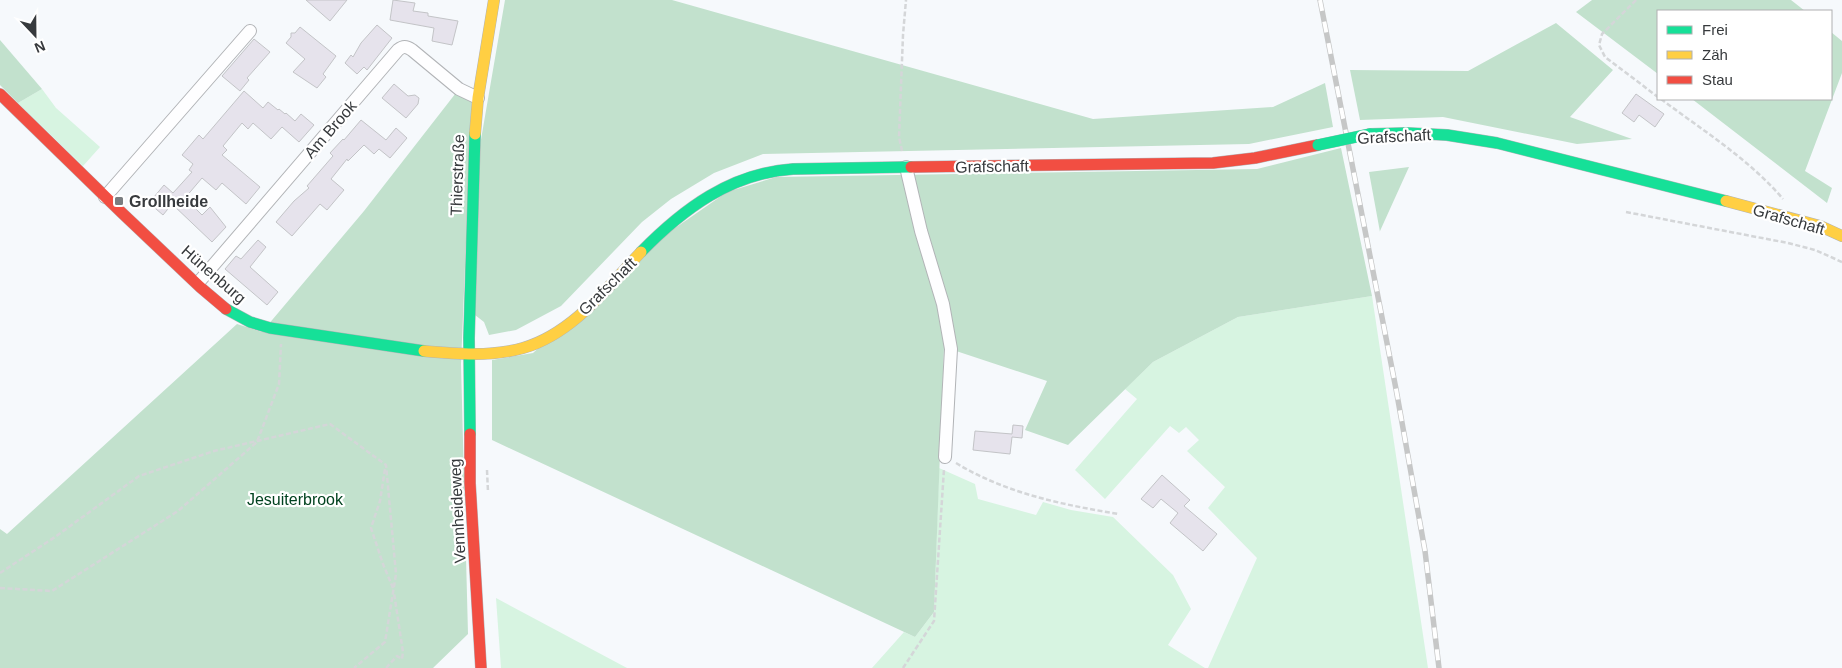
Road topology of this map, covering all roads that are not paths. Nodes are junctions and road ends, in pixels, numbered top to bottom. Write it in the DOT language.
graph roads {
  1 [pos="494,0"];
  2 [pos="250,30"];
  3 [pos="0,94"];
  4 [pos="478,98"];
  5 [pos="906,167"];
  6 [pos="105,197"];
  7 [pos="1842,236"];
  8 [pos="198,283"];
  9 [pos="469,353"];
  10 [pos="945,457"];
  11 [pos="481,668"];
  1 -- 4 [label="street, Thierstraße"];
  2 -- 6 [label="street"];
  3 -- 6 [label="street, Hünenburg"];
  4 -- 8 [label="street, Am Brook"];
  4 -- 9 [label="street, Thierstraße"];
  5 -- 7 [label="street, Grafschaft, bridge"];
  5 -- 9 [label="street, Grafschaft"];
  5 -- 10 [label="street"];
  6 -- 8 [label="street, Hünenburg"];
  8 -- 9 [label="street, Hünenburg"];
  9 -- 11 [label="street, Vennheideweg"];
}
